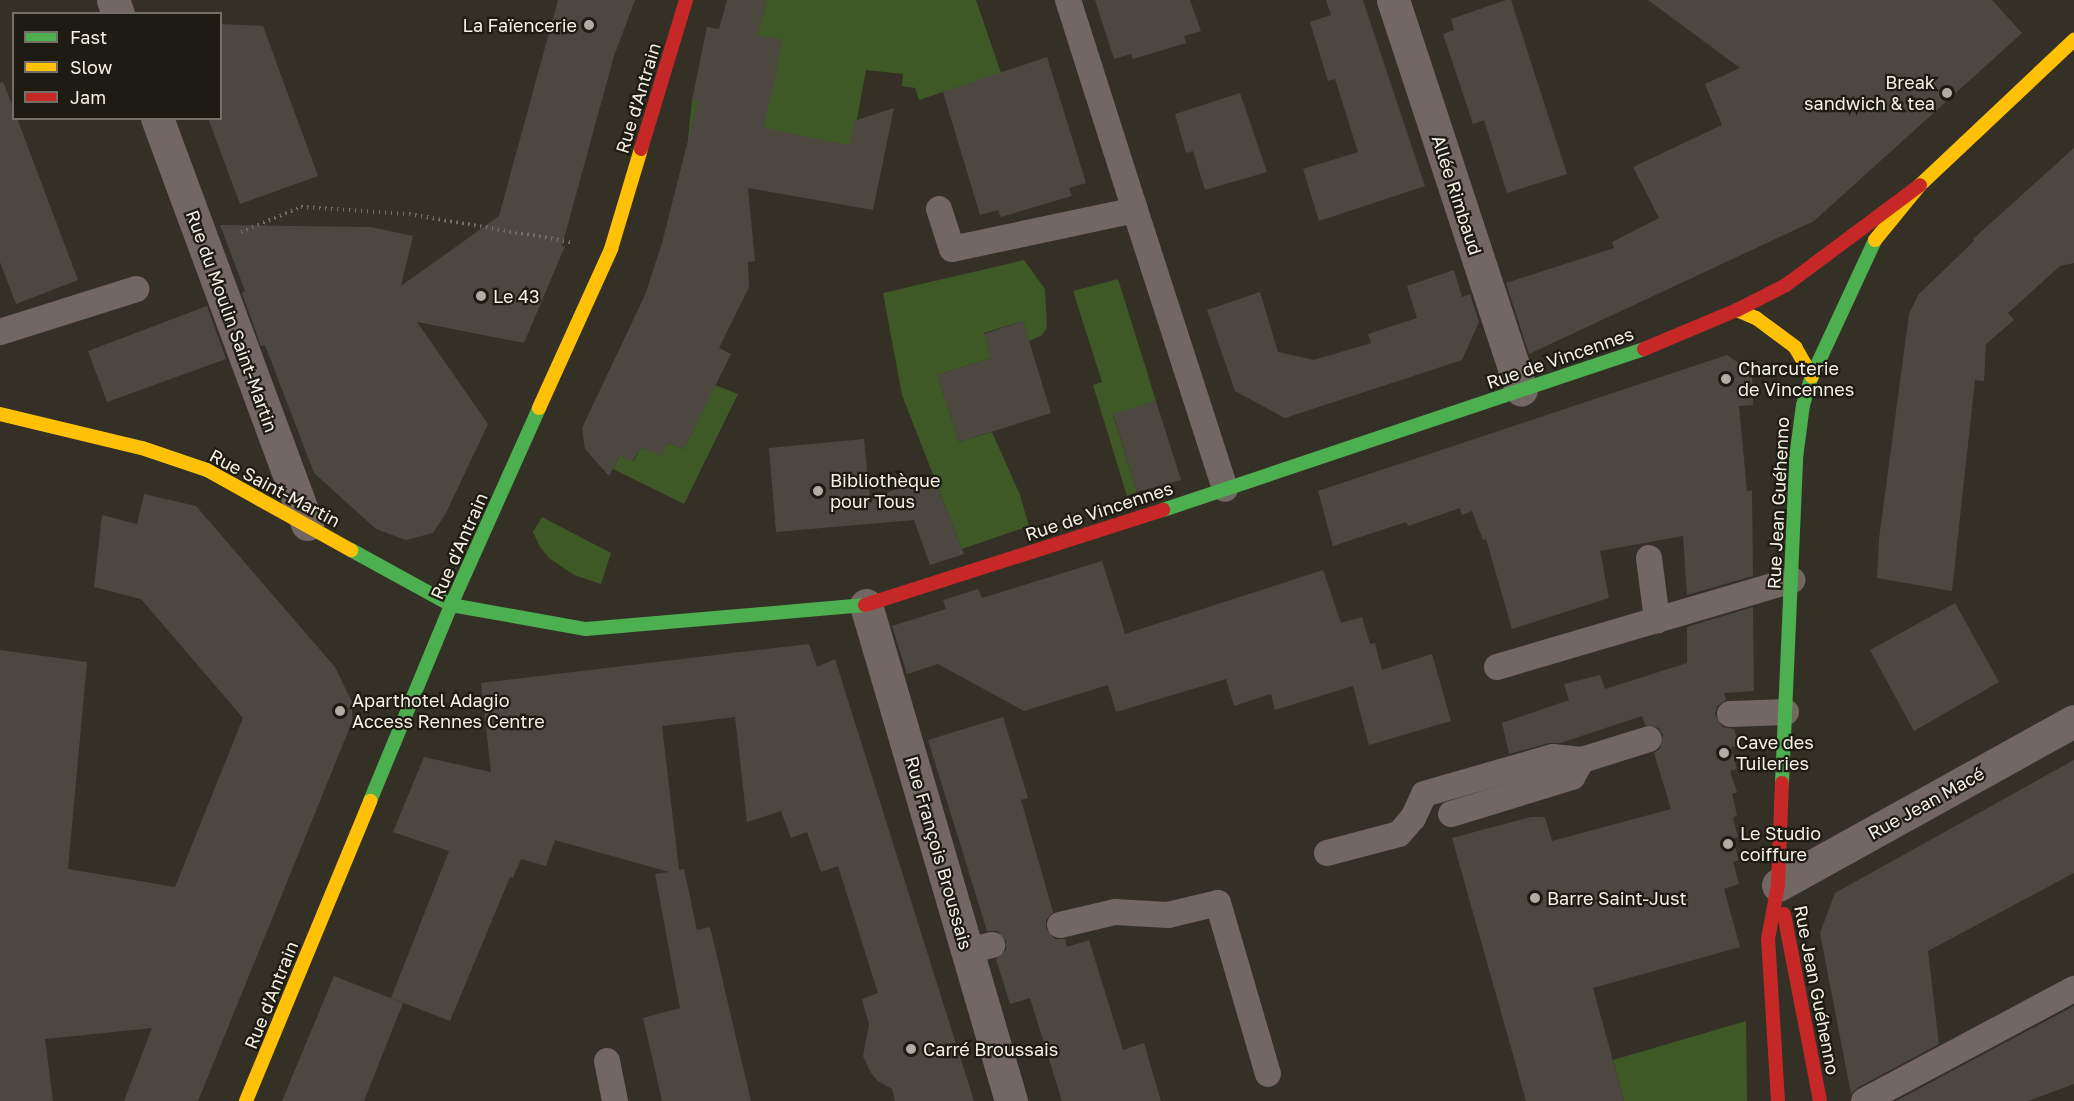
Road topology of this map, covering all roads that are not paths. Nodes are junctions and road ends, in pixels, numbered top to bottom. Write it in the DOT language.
graph roads {
  1 [pos="686,0"];
  2 [pos="1068,0"];
  3 [pos="1393,0"];
  4 [pos="2074,40"];
  5 [pos="158,120"];
  6 [pos="1920,185"];
  7 [pos="939,209"];
  8 [pos="1135,210"];
  9 [pos="136,289"];
  10 [pos="1737,310"];
  11 [pos="0,332"];
  12 [pos="1812,376"];
  13 [pos="1521,390"];
  14 [pos="0,414"];
  15 [pos="1225,489"];
  16 [pos="308,524"];
  17 [pos="1649,558"];
  18 [pos="1792,580"];
  19 [pos="452,604"];
  20 [pos="866,605"];
  21 [pos="1658,620"];
  22 [pos="1497,668"];
  23 [pos="1786,712"];
  24 [pos="1730,714"];
  25 [pos="2074,721"];
  26 [pos="1649,739"];
  27 [pos="1581,760"];
  28 [pos="1451,814"];
  29 [pos="1327,853"];
  30 [pos="1778,885"];
  31 [pos="1060,925"];
  32 [pos="2074,989"];
  33 [pos="607,1061"];
  34 [pos="1268,1074"];
  35 [pos="246,1101"];
  36 [pos="615,1101"];
  37 [pos="1011,1101"];
  38 [pos="1778,1101"];
  39 [pos="1820,1101"];
  40 [pos="1864,1101"];
  1 -- 19 [label="main road, Rue d'Antrain"];
  2 -- 8 [label="lane"];
  3 -- 13 [label="street, Allée Rimbaud"];
  4 -- 6 [label="main road, Rue Jean Guéhenno"];
  5 -- 16 [label="street, Rue du Moulin Saint-Martin"];
  6 -- 10 [label="main road, Rue de Vincennes"];
  6 -- 12 [label="main road, Rue Jean Guéhenno"];
  7 -- 8 [label="lane"];
  8 -- 15 [label="lane"];
  9 -- 11 [label="lane"];
  10 -- 12 [label="main road"];
  10 -- 13 [label="main road, Rue de Vincennes"];
  12 -- 18 [label="main road, Rue Jean Guéhenno"];
  13 -- 15 [label="main road, Rue de Vincennes"];
  14 -- 16 [label="main road, Rue Saint-Martin"];
  15 -- 20 [label="main road, Rue de Vincennes"];
  16 -- 19 [label="main road, Rue Saint-Martin"];
  17 -- 21 [label="lane"];
  18 -- 21 [label="lane"];
  18 -- 23 [label="main road, Rue Jean Guéhenno"];
  19 -- 20 [label="main road, Rue de Vincennes"];
  19 -- 35 [label="main road, Rue d'Antrain"];
  20 -- 37 [label="street, Rue François Broussais"];
  21 -- 22 [label="lane"];
  23 -- 24 [label="lane"];
  23 -- 30 [label="main road, Rue Jean Guéhenno"];
  25 -- 30 [label="street, Rue Jean Macé"];
  26 -- 27 [label="lane"];
  27 -- 28 [label="lane"];
  27 -- 29 [label="lane"];
  30 -- 38 [label="main road, Rue Jean Guéhenno"];
  30 -- 39 [label="main road, Rue Jean Guéhenno"];
  31 -- 34 [label="lane"];
  32 -- 40 [label="lane"];
  33 -- 36 [label="lane"];
}
